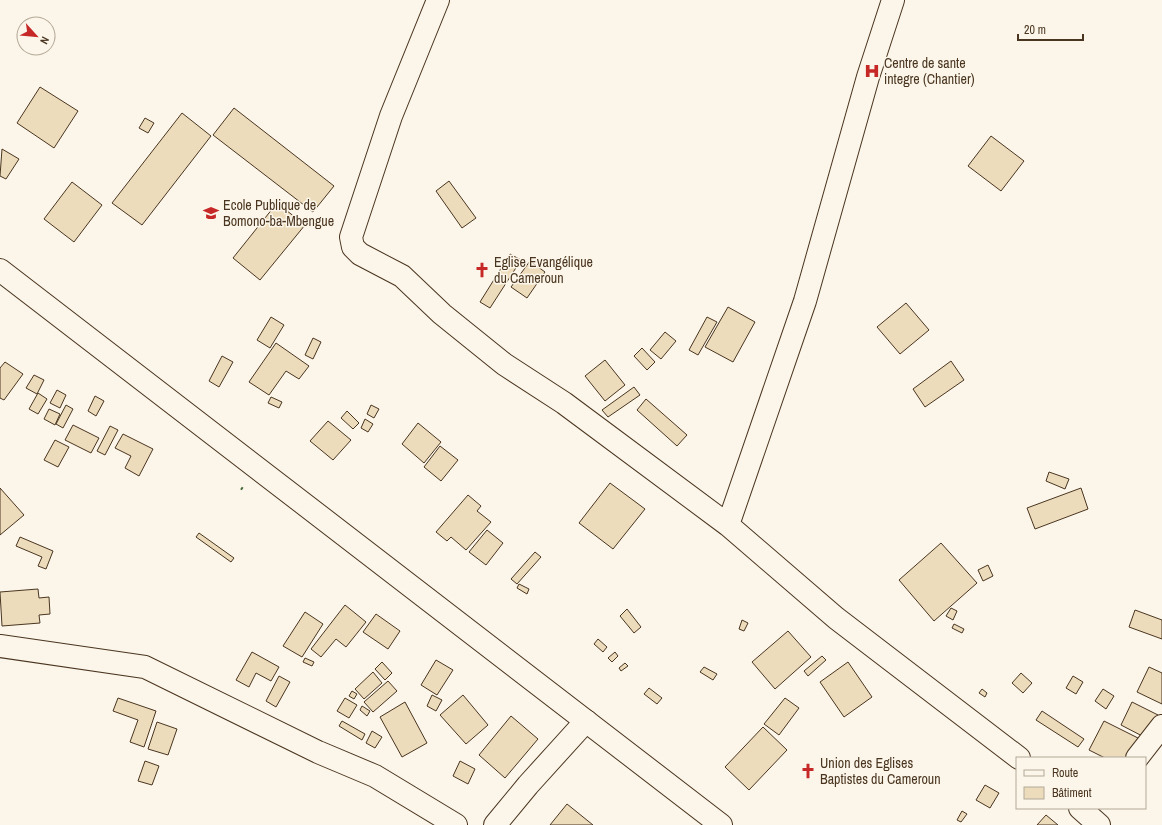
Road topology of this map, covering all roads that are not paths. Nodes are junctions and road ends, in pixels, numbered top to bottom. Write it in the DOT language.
graph roads {
  1 [pos="438,0"];
  2 [pos="893,0"];
  3 [pos="0,270"];
  4 [pos="728,525"];
  5 [pos="0,646"];
  6 [pos="586,721"];
  7 [pos="1162,726"];
  8 [pos="1018,757"];
  9 [pos="1138,757"];
  10 [pos="456,825"];
  11 [pos="495,825"];
  12 [pos="721,825"];
  1 -- 4 [label="main road"];
  2 -- 4 [label="main road"];
  3 -- 6 [label="main road"];
  4 -- 8 [label="main road"];
  5 -- 10 [label="main road"];
  6 -- 11 [label="main road"];
  6 -- 12 [label="main road"];
  7 -- 9 [label="main road"];
}
